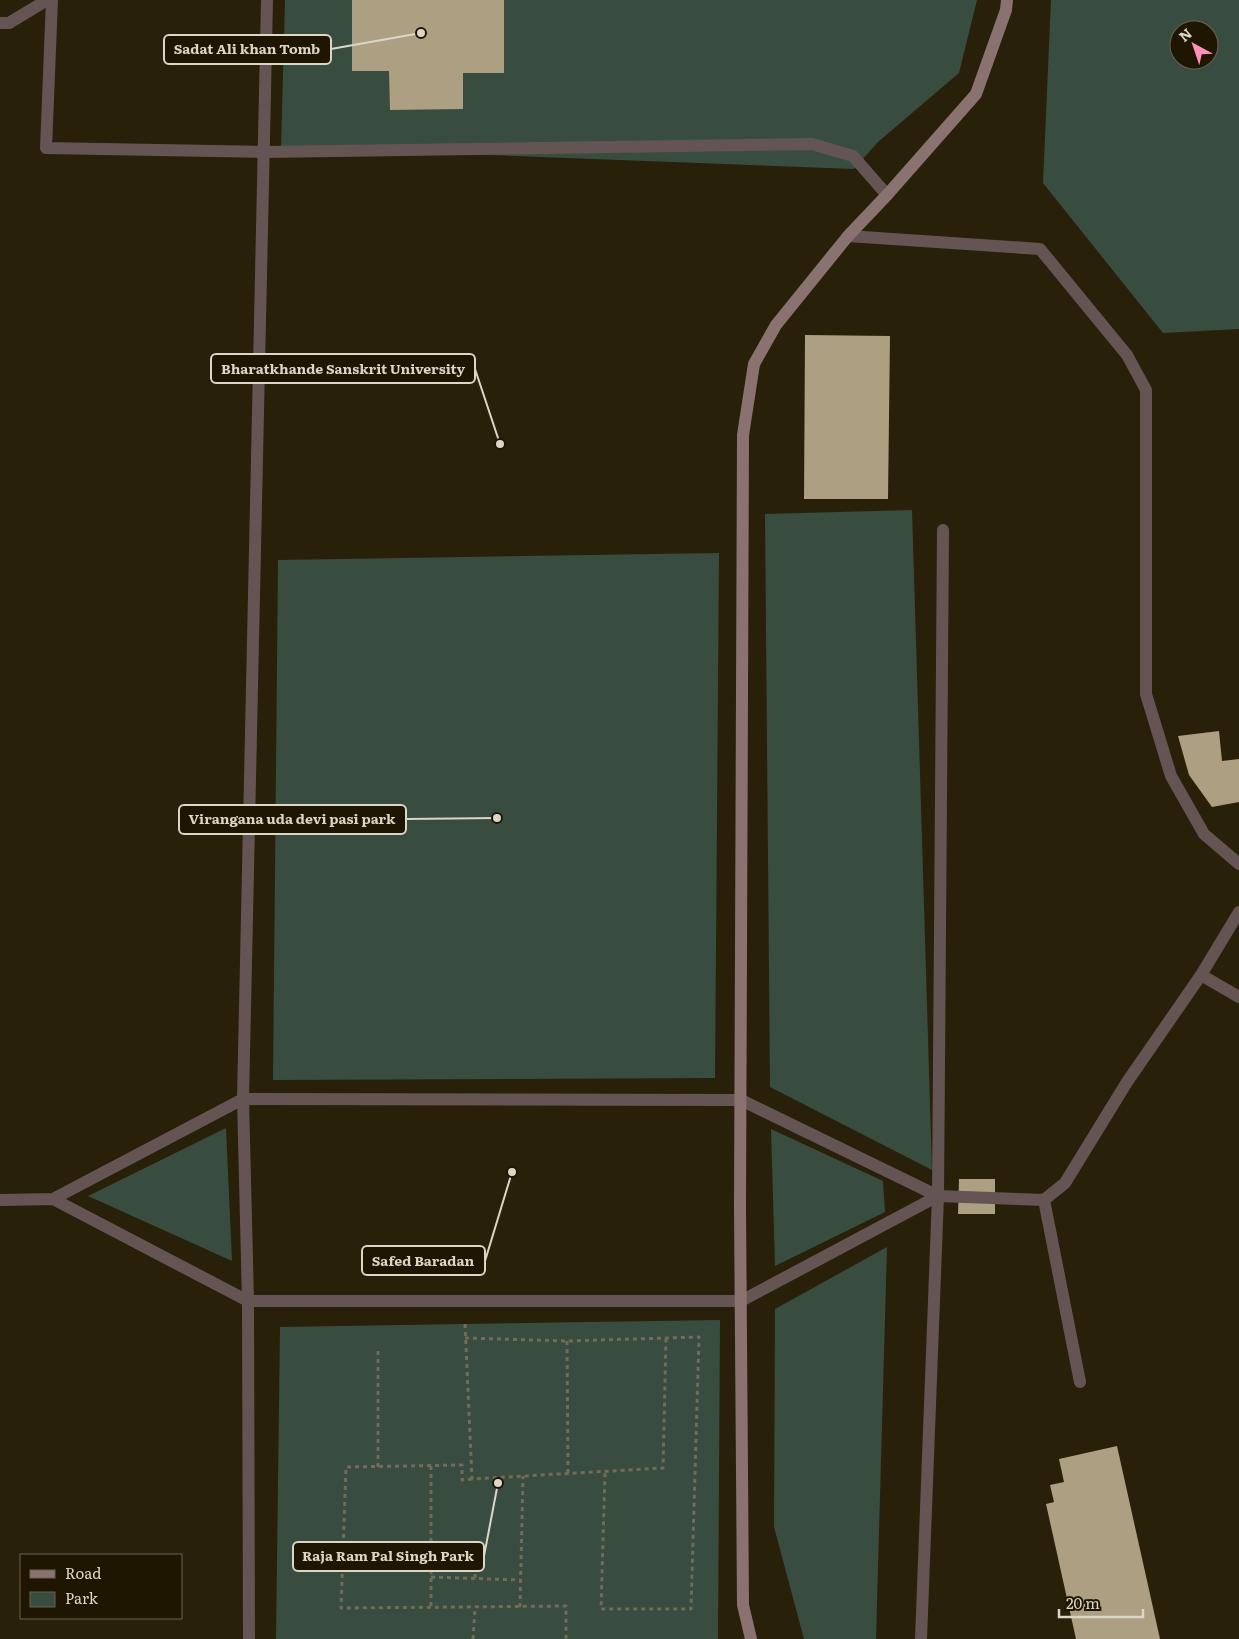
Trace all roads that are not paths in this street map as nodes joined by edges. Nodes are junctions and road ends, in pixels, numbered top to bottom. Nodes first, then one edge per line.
1 (47, 0) edge
2 (52, 0) edge
3 (267, 0) edge
4 (1007, 0) edge
5 (0, 23) edge
6 (264, 152) junction
7 (887, 195) junction
8 (848, 236) junction
9 (943, 530) dead end
10 (1239, 864) edge
11 (1239, 912) edge
12 (1201, 975) junction
13 (1239, 997) edge
14 (243, 1099) junction
15 (741, 1100) junction
16 (938, 1196) junction
17 (54, 1199) junction
18 (0, 1200) edge
19 (1044, 1200) junction
20 (248, 1301) junction
21 (741, 1302) junction
22 (1080, 1382) dead end
23 (249, 1639) edge
24 (751, 1639) edge
25 (921, 1639) edge

1 - 5 street
2 - 6 street
3 - 6 street
4 - 7 street
6 - 7 street
6 - 14 street
7 - 8 street
8 - 10 street
8 - 15 street
9 - 16 street
11 - 12 street
12 - 13 street
12 - 19 street
14 - 15 street
14 - 17 street
14 - 20 street
15 - 16 street
15 - 21 street
16 - 19 street
16 - 21 street
16 - 25 street
17 - 18 street
17 - 20 street
19 - 22 street
20 - 21 street
20 - 23 street
21 - 24 street

